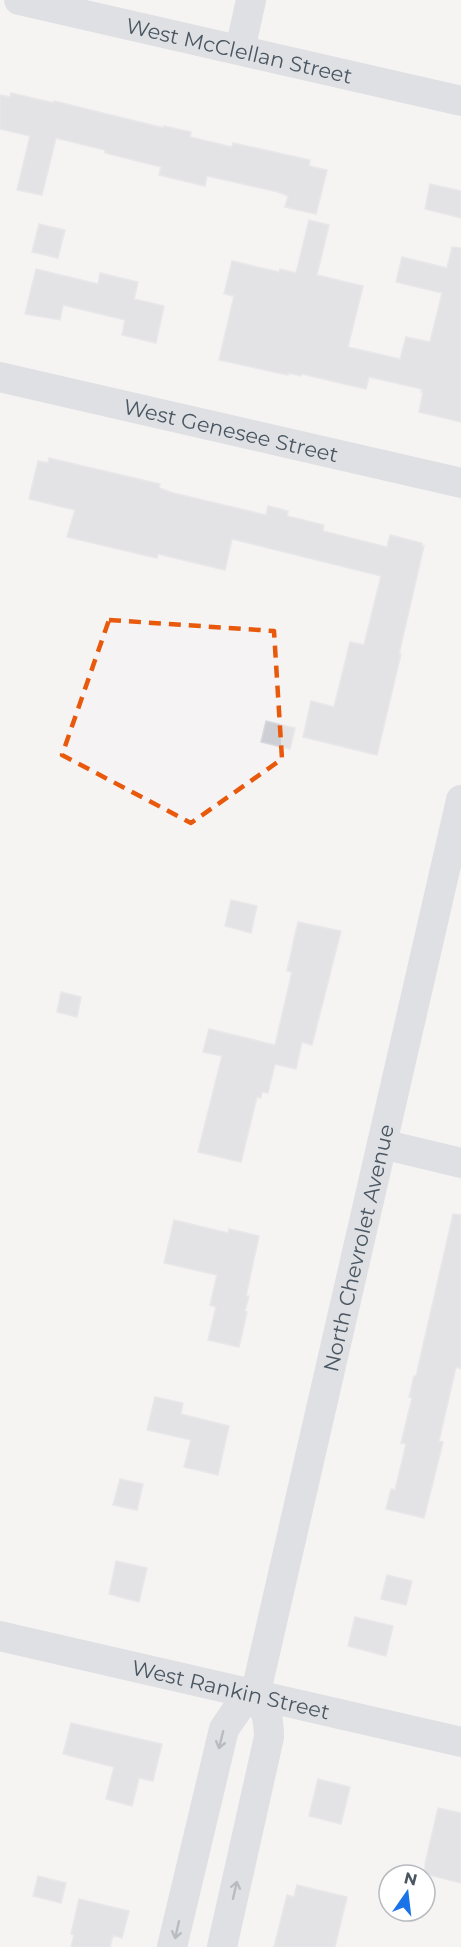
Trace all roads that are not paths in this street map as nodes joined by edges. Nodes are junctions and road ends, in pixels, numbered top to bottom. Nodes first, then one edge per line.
1 (19, 0) edge
2 (251, 0) edge
3 (240, 50) junction
4 (461, 101) edge
5 (0, 377) edge
6 (461, 483) edge
7 (459, 819) edge
8 (382, 1144) junction
9 (461, 1163) edge
10 (0, 1636) edge
11 (255, 1695) junction
12 (461, 1742) edge
13 (172, 1947) edge
14 (222, 1947) edge

1 - 3 street, West McClellan Street
2 - 3 street
3 - 4 street, West McClellan Street
5 - 6 street, West Genesee Street
7 - 8 street, North Chevrolet Avenue
8 - 9 street
8 - 11 street, North Chevrolet Avenue
10 - 11 street, West Rankin Street
11 - 12 street, West Rankin Street
11 -> 13 street
14 -> 11 street

